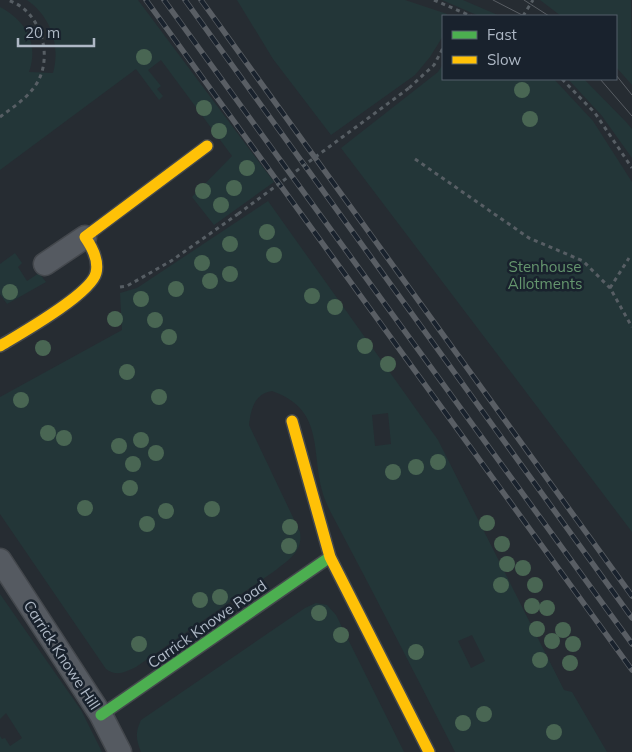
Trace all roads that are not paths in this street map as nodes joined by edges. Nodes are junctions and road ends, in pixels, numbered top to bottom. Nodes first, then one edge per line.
1 (207, 146) dead end
2 (85, 237) junction
3 (45, 264) dead end
4 (0, 346) edge
5 (292, 421) dead end
6 (330, 557) junction
7 (0, 560) edge
8 (101, 715) junction
9 (120, 752) edge
10 (429, 752) edge

1 - 2 street
2 - 3 street
2 - 4 street
5 - 6 street
6 - 8 street, Carrick Knowe Road
6 - 10 street
7 - 8 street, Carrick Knowe Hill
8 - 9 street, Carrick Knowe Hill

